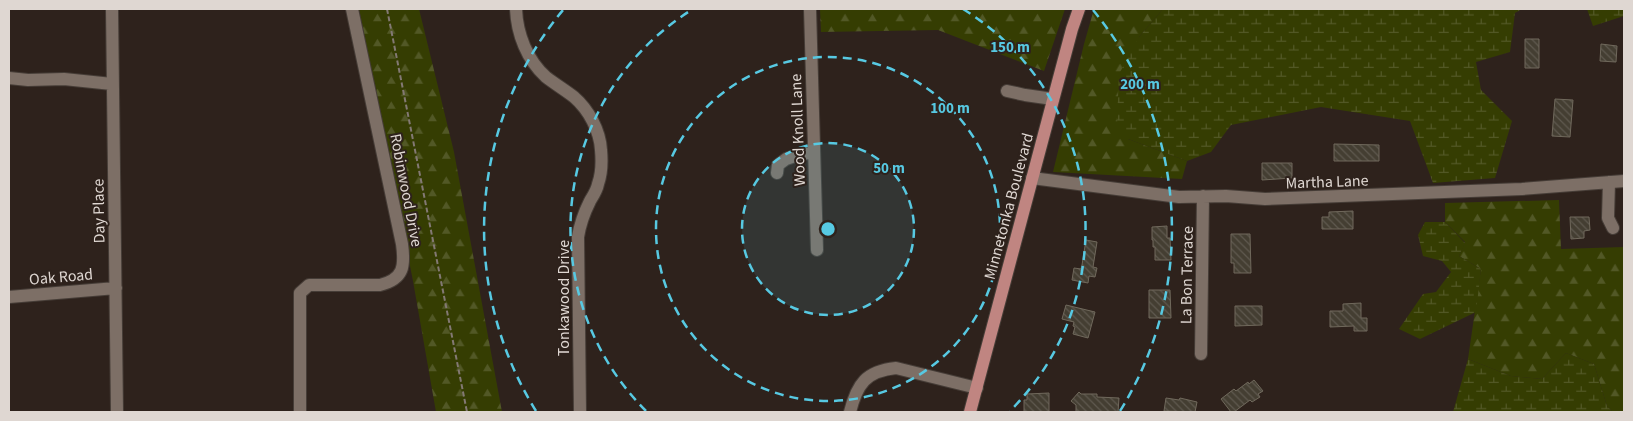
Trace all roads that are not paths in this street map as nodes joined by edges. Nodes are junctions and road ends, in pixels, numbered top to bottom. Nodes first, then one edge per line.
1 (112, 9) edge
2 (352, 9) edge
3 (516, 9) edge
4 (810, 9) edge
5 (1079, 9) edge
6 (9, 78) edge
7 (112, 84) junction
8 (1006, 91) dead end
9 (1053, 98) junction
10 (814, 152) junction
11 (778, 173) dead end
12 (1032, 178) junction
13 (1624, 181) edge
14 (1609, 182) junction
15 (1203, 196) junction
16 (1613, 228) dead end
17 (817, 250) dead end
18 (116, 288) junction
19 (9, 297) edge
20 (1201, 354) dead end
21 (977, 388) junction
22 (117, 412) edge
23 (300, 412) edge
24 (580, 412) edge
25 (850, 412) edge
26 (970, 412) edge

1 - 7 street, Day Place
2 - 23 street, Robinwood Drive
3 - 24 street, Tonkawood Drive
4 - 10 street, Wood Knoll Lane
5 - 9 main road, Minnetonka Boulevard
6 - 7 street
7 - 18 street, Day Place
8 - 9 street
9 - 12 main road, Minnetonka Boulevard
10 - 11 street
10 - 17 street, Wood Knoll Lane
12 - 15 street, Martha Lane
12 - 21 main road, Minnetonka Boulevard
13 - 14 street, Martha Lane
14 - 15 street, Martha Lane
14 - 16 street
15 - 20 street, La Bon Terrace
18 - 19 street, Oak Road
18 - 22 street, Day Place
21 - 25 street
21 - 26 main road, Minnetonka Boulevard

